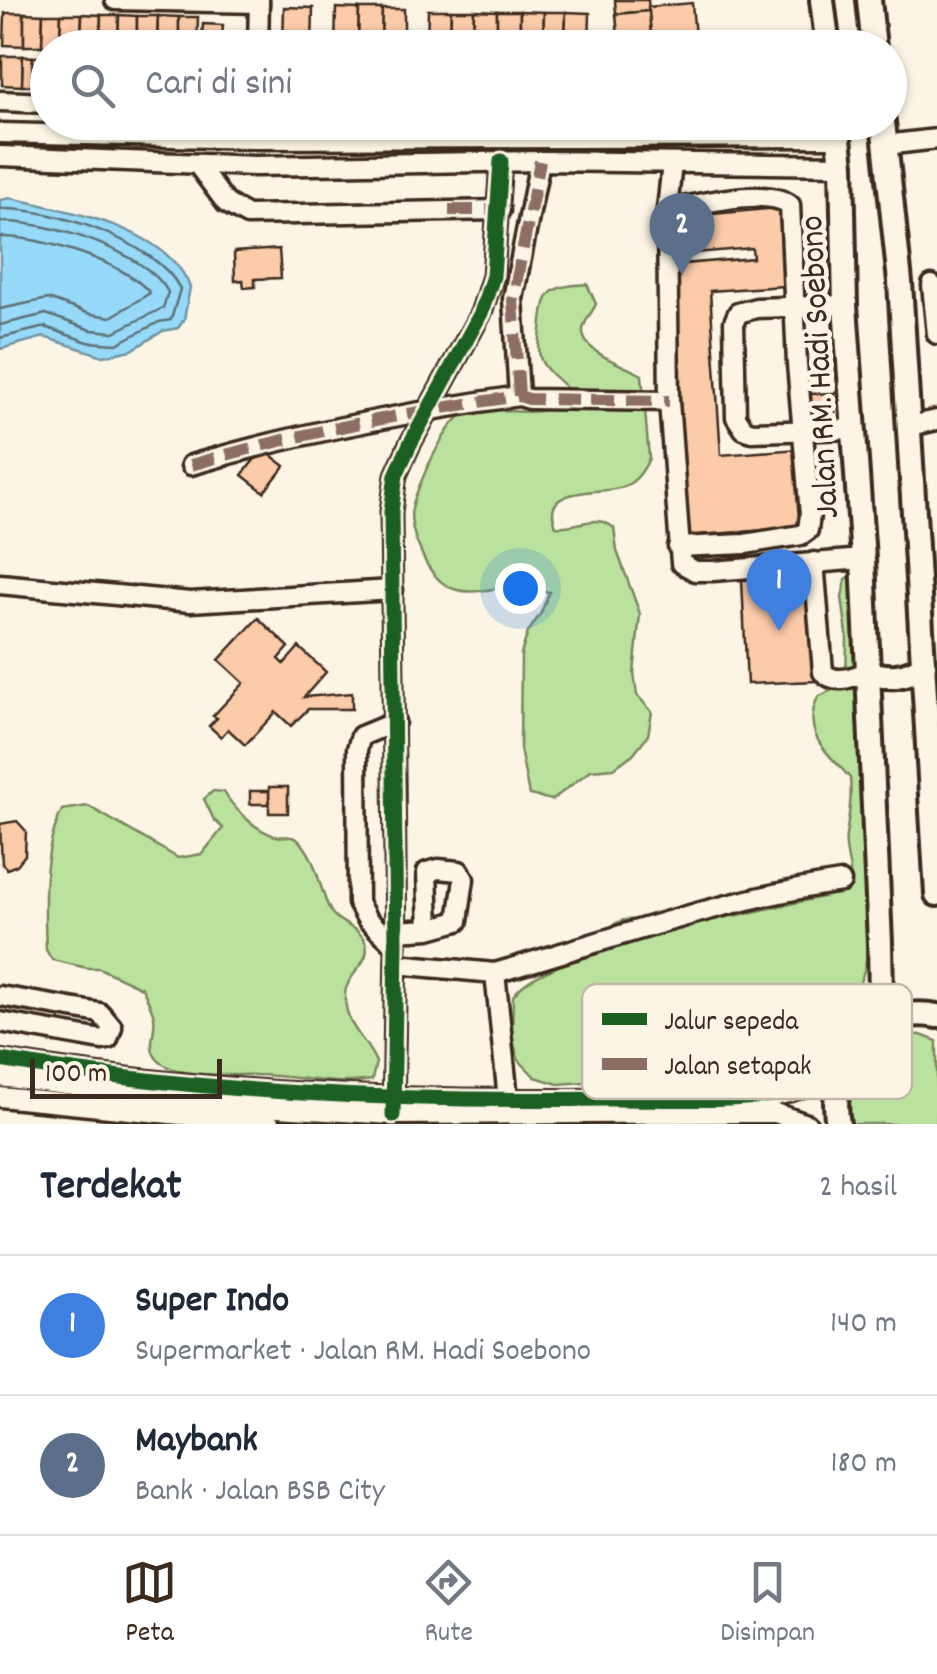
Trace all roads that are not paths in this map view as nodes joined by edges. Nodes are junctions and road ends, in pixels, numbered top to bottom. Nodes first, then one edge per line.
1 (115, 0) edge
2 (153, 0) edge
3 (822, 0) edge
4 (869, 0) edge
5 (259, 1) edge
6 (258, 30) edge
7 (826, 30) edge
8 (872, 30) edge
9 (2, 102) edge
10 (30, 103) edge
11 (30, 132) edge
12 (1, 133) edge
13 (907, 136) edge
14 (937, 139) edge
15 (256, 140) edge
16 (637, 140) edge
17 (839, 140) edge
18 (885, 140) edge
19 (0, 156) edge
20 (540, 160) junction
21 (501, 161) junction
22 (638, 162) junction
23 (672, 163) junction
24 (197, 164) junction
25 (842, 165) junction
26 (255, 166) junction
27 (500, 210) junction
28 (667, 210) junction
29 (900, 282) junction
30 (935, 285) edge
31 (844, 304) junction
32 (795, 305) junction
33 (937, 334) edge
34 (519, 396) junction
35 (670, 401) junction
36 (427, 410) junction
37 (937, 420) edge
38 (910, 426) junction
39 (854, 429) junction
40 (802, 431) junction
41 (190, 466) dead end
42 (678, 547) junction
43 (862, 559) junction
44 (814, 562) junction
45 (0, 584) edge
46 (392, 590) junction
47 (928, 650) edge
48 (867, 672) junction
49 (395, 722) junction
50 (932, 729) edge
51 (840, 882) dead end
52 (937, 894) edge
53 (430, 930) dead end
54 (396, 947) junction
55 (495, 973) junction
56 (881, 984) edge
57 (0, 996) edge
58 (937, 1016) edge
59 (912, 1017) edge
60 (0, 1022) edge
61 (0, 1060) edge
62 (0, 1077) edge
63 (0, 1097) edge
64 (700, 1099) edge
65 (836, 1099) edge
66 (393, 1107) junction
67 (509, 1108) junction
68 (270, 1124) edge
69 (807, 1124) edge
70 (838, 1124) edge

1 - 2 street
2 - 5 street
3 - 7 main road
4 - 8 main road
5 - 6 street
9 - 10 street
9 - 12 street
11 - 12 street
13 - 14 street
15 - 26 street
16 - 22 street
17 - 25 main road, Jalan RM. Hadi Soebono
18 - 29 main road
19 - 24 street
20 - 21 street
20 - 22 street
20 - 34 street
21 - 26 street
21 - 27 street
22 - 23 street
23 - 25 street
23 - 28 street
24 - 26 street
24 - 27 street
25 - 31 main road, Jalan RM. Hadi Soebono
27 - 36 street
28 - 32 street
28 - 35 street
29 - 30 street
29 - 38 main road
30 - 33 street
31 - 32 street
31 - 39 main road, Jalan RM. Hadi Soebono
32 - 40 street
32 - 40 street
34 - 35 street
34 - 36 street
35 - 42 street
36 - 41 street
36 - 46 street
37 - 38 street
38 - 47 main road
39 - 40 street
39 - 43 main road, Jalan RM. Hadi Soebono
40 - 42 street
42 - 44 street
43 - 44 street
43 - 48 main road, Jalan RM. Hadi Soebono
44 - 48 street
45 - 46 street
46 - 49 street
47 - 48 main road
47 - 50 main road
48 - 56 main road, Jalan RM. Hadi Soebono
49 - 54 street
49 - 54 street
50 - 52 main road
51 - 55 street
53 - 54 street
54 - 55 street
54 - 66 street
55 - 67 street
57 - 60 street
58 - 59 main road
61 - 66 street
62 - 66 street
63 - 68 street
64 - 67 street
65 - 70 main road
66 - 67 street
67 - 69 street

